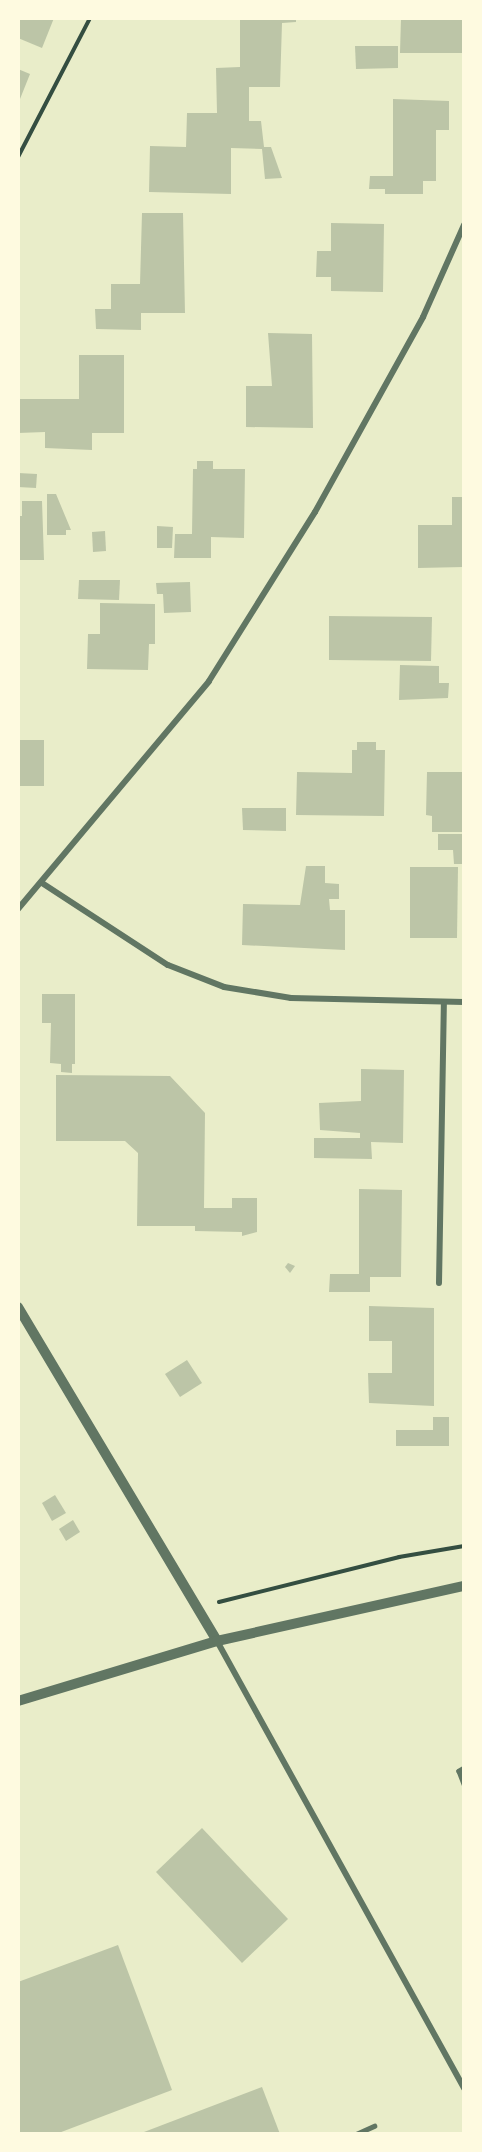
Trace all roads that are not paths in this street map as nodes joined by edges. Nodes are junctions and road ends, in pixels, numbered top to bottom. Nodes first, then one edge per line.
1 (464, 225) edge
2 (42, 883) junction
3 (18, 909) edge
4 (444, 1002) junction
5 (464, 1002) edge
6 (439, 1283) dead end
7 (18, 1306) edge
8 (464, 1586) edge
9 (217, 1641) junction
10 (18, 1701) edge
11 (464, 1768) edge
12 (464, 1784) edge
13 (464, 2088) edge
14 (374, 2126) dead end
15 (356, 2134) edge

1 - 2 street
2 - 3 street
2 - 4 street
4 - 5 street
4 - 6 street
7 - 9 street
8 - 9 street
9 - 10 street
9 - 13 street
11 - 12 lane
14 - 15 lane

